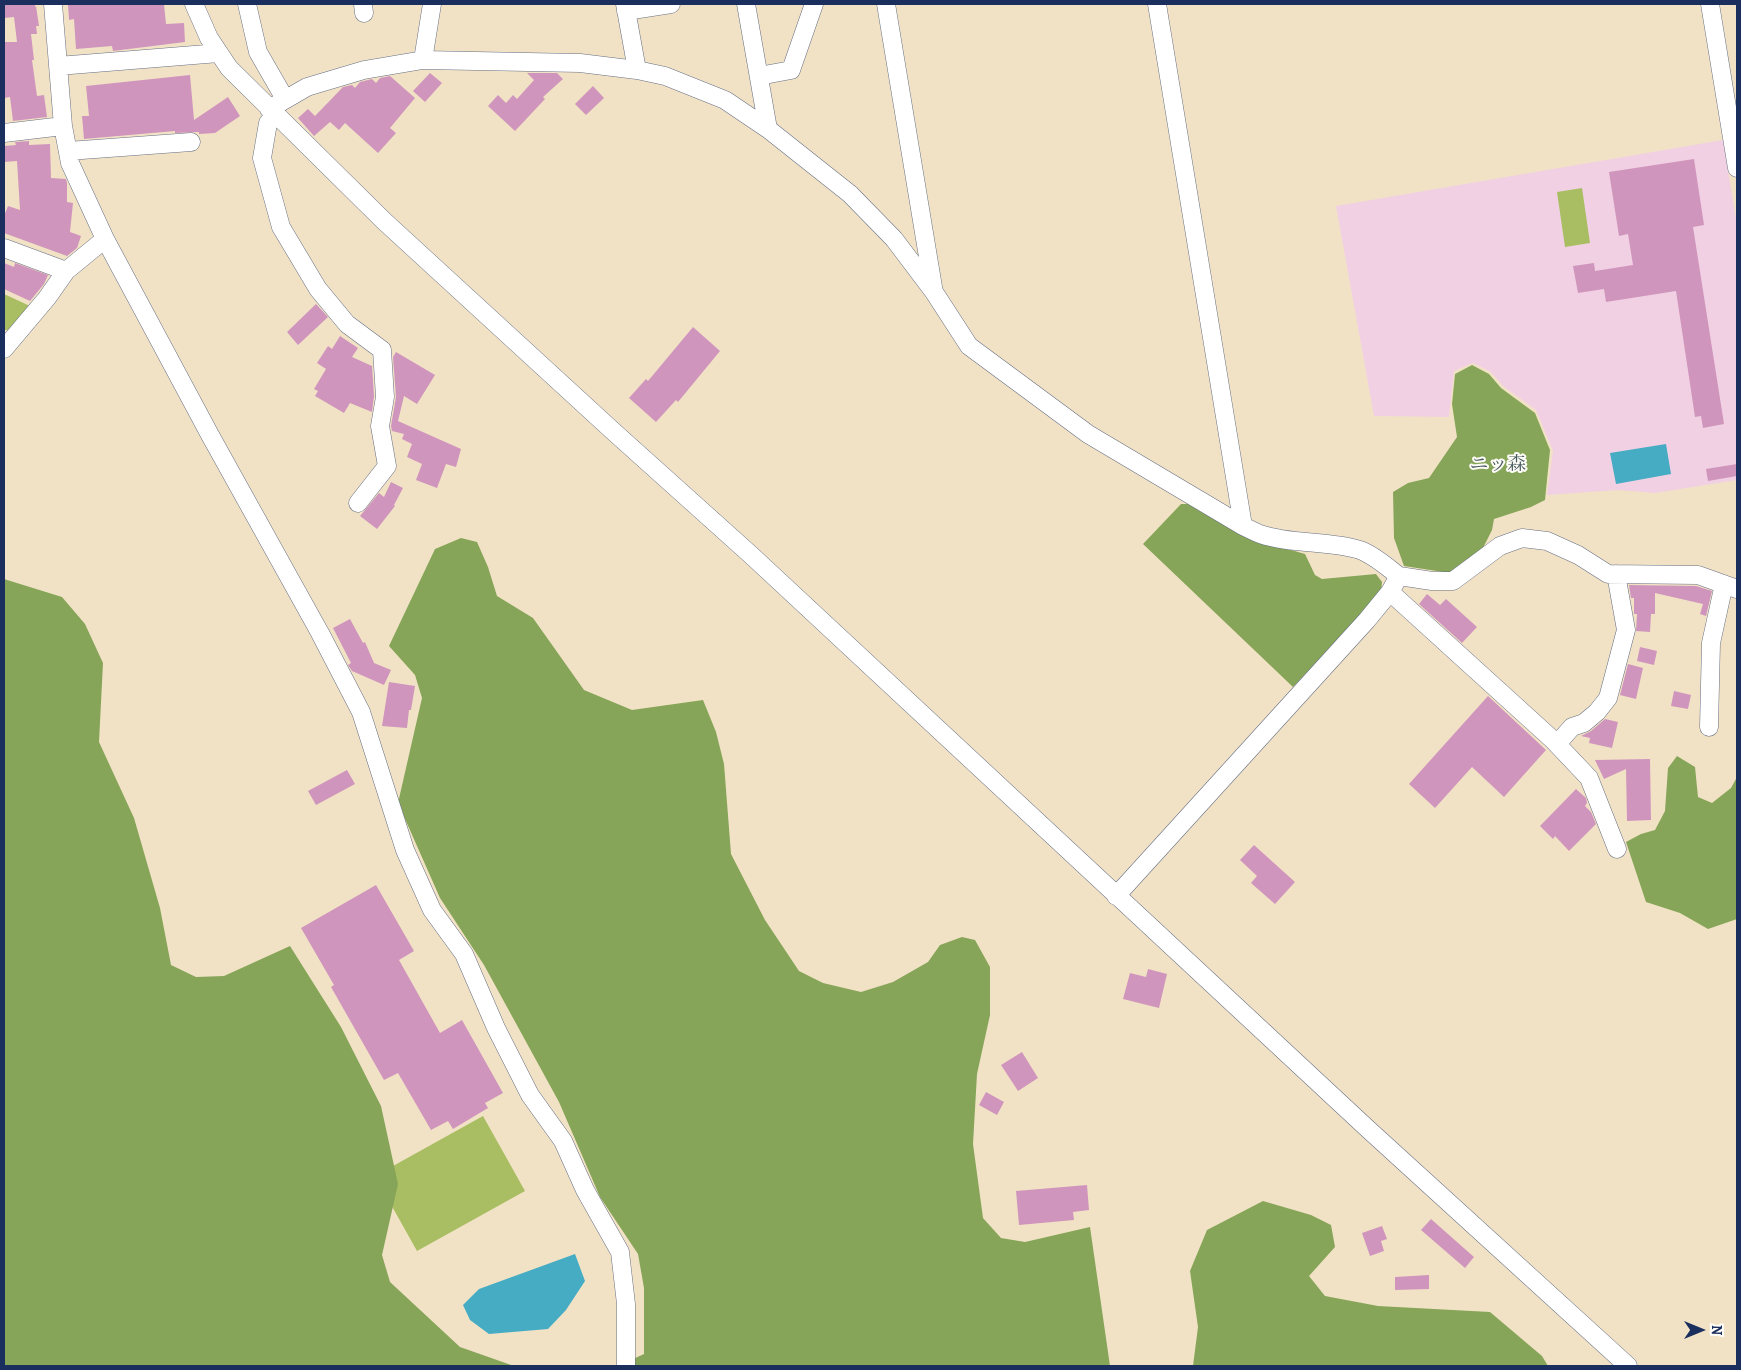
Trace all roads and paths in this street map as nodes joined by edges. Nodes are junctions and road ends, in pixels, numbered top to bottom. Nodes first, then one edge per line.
1 (53, 4) edge
2 (194, 4) edge
3 (247, 4) edge
4 (432, 4) edge
5 (671, 4) edge
6 (746, 4) edge
7 (814, 4) edge
8 (886, 4) edge
9 (1157, 4) edge
10 (1710, 4) edge
11 (626, 7) edge
12 (219, 52) junction
13 (423, 60) junction
14 (58, 66) junction
15 (637, 70) junction
16 (759, 76) junction
17 (285, 99) junction
18 (272, 112) junction
19 (63, 126) junction
20 (768, 129) junction
21 (4, 133) edge
22 (191, 142) dead end
23 (68, 152) junction
24 (1737, 168) edge
25 (105, 239) junction
26 (4, 248) edge
27 (66, 271) junction
28 (934, 292) junction
29 (5, 345) edge
30 (358, 503) dead end
31 (1243, 526) junction
32 (1616, 574) junction
33 (1399, 576) junction
34 (1730, 587) edge
35 (1390, 592) junction
36 (1709, 726) dead end
37 (1556, 744) junction
38 (1617, 849) dead end
39 (1116, 896) junction
40 (626, 1366) edge
41 (1628, 1366) edge

1 - 14 street
2 - 12 street
3 - 17 street
4 - 13 street
5 - 11 street
6 - 16 street
7 - 16 street
8 - 28 street
9 - 31 street
10 - 24 street
11 - 15 street
12 - 14 street
12 - 18 street
13 - 15 street
13 - 17 street
14 - 19 street
15 - 20 street
16 - 20 street
17 - 18 street
18 - 30 street
18 - 39 street
19 - 21 street
19 - 23 street
20 - 28 street
22 - 23 street
23 - 25 street
25 - 27 street
25 - 40 street
26 - 27 street
27 - 29 street
28 - 31 street
31 - 33 street
32 - 33 street
32 - 34 street
32 - 37 street
33 - 35 street
34 - 36 street
35 - 37 street
35 - 39 street
37 - 38 street
39 - 41 street

